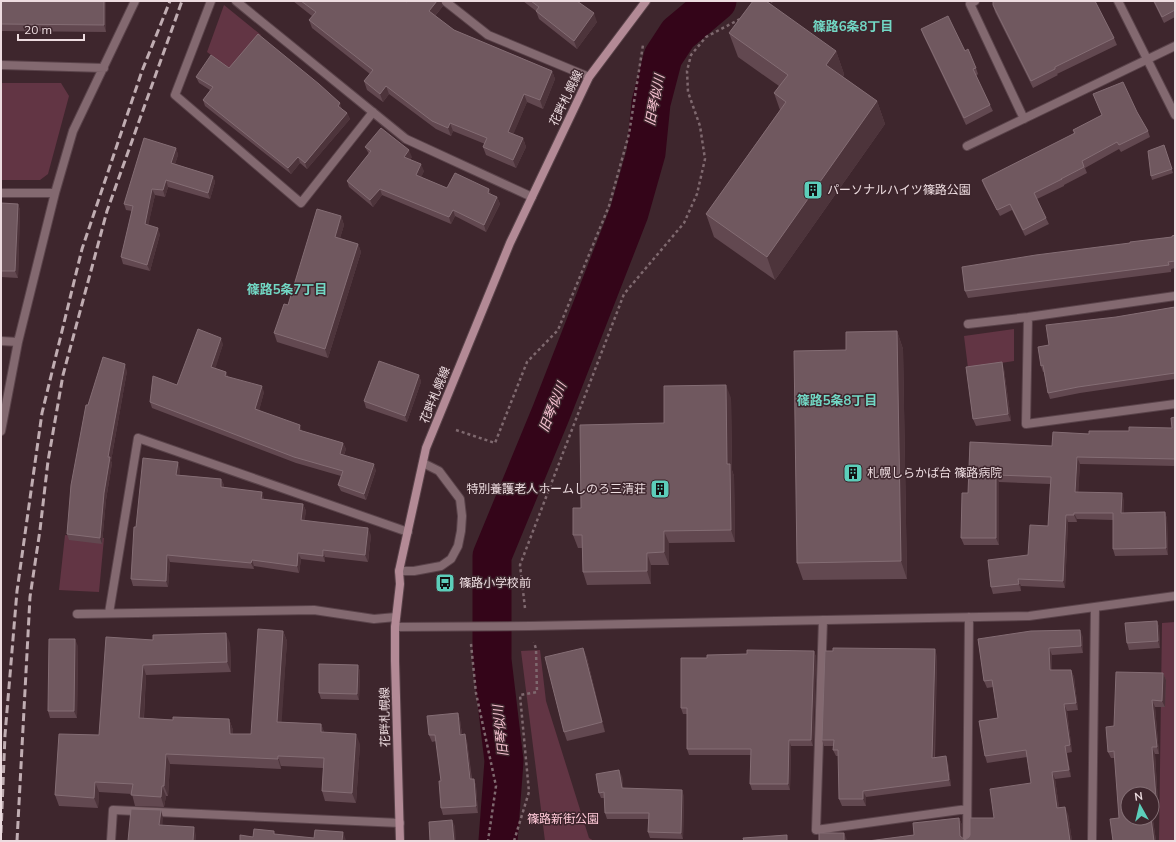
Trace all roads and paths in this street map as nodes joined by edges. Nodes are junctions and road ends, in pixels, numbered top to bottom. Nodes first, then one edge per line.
1 (135, 1) edge
2 (211, 1) edge
3 (236, 1) edge
4 (445, 1) edge
5 (646, 1) edge
6 (772, 1) edge
7 (975, 1) edge
8 (1118, 1) edge
9 (760, 8) edge
10 (747, 15) edge
11 (643, 46) dead end
12 (1175, 46) edge
13 (1147, 60) junction
14 (1, 65) edge
15 (104, 68) junction
16 (589, 77) junction
17 (373, 112) junction
18 (1175, 115) edge
19 (1024, 119) junction
20 (966, 146) dead end
21 (1, 192) edge
22 (55, 194) junction
23 (532, 197) junction
24 (1175, 296) edge
25 (1028, 317) junction
26 (968, 324) dead end
27 (1, 341) edge
28 (18, 342) junction
29 (1175, 404) edge
30 (456, 430) dead end
31 (1, 431) edge
32 (423, 463) junction
33 (408, 532) junction
34 (399, 571) junction
35 (1175, 596) edge
36 (1095, 607) junction
37 (525, 608) dead end
38 (109, 613) junction
39 (77, 614) dead end
40 (396, 617) junction
41 (969, 617) junction
42 (824, 620) junction
43 (395, 627) junction
44 (534, 642) dead end
45 (471, 644) dead end
46 (967, 809) junction
47 (400, 823) junction
48 (111, 841) edge
49 (400, 841) edge
50 (488, 841) edge
51 (514, 841) edge
52 (966, 841) edge
53 (1092, 841) edge

1 - 15 street
2 - 17 street
3 - 17 street
4 - 16 street
5 - 16 main road, 花畔札幌線
6 - 9 path
7 - 19 street
8 - 13 street
10 - 37 path
11 - 30 path
12 - 13 street
13 - 18 street
13 - 19 street
14 - 15 street
15 - 22 street
16 - 23 main road, 花畔札幌線
17 - 23 street
19 - 20 street
21 - 22 street
22 - 28 street
23 - 32 main road, 花畔札幌線
24 - 25 street
25 - 26 street
25 - 29 street
27 - 28 street
28 - 31 street
32 - 33 main road, 花畔札幌線
32 - 34 street
33 - 34 main road, 花畔札幌線
33 - 38 street
34 - 40 main road, 花畔札幌線
35 - 36 street
36 - 41 street
36 - 53 street
38 - 39 street
38 - 40 street
40 - 43 main road, 花畔札幌線
41 - 42 street
41 - 46 street
42 - 43 street
42 - 46 street
43 - 47 main road, 花畔札幌線
44 - 51 path
45 - 50 path
46 - 52 street
47 - 48 street
47 - 49 main road, 花畔札幌線

